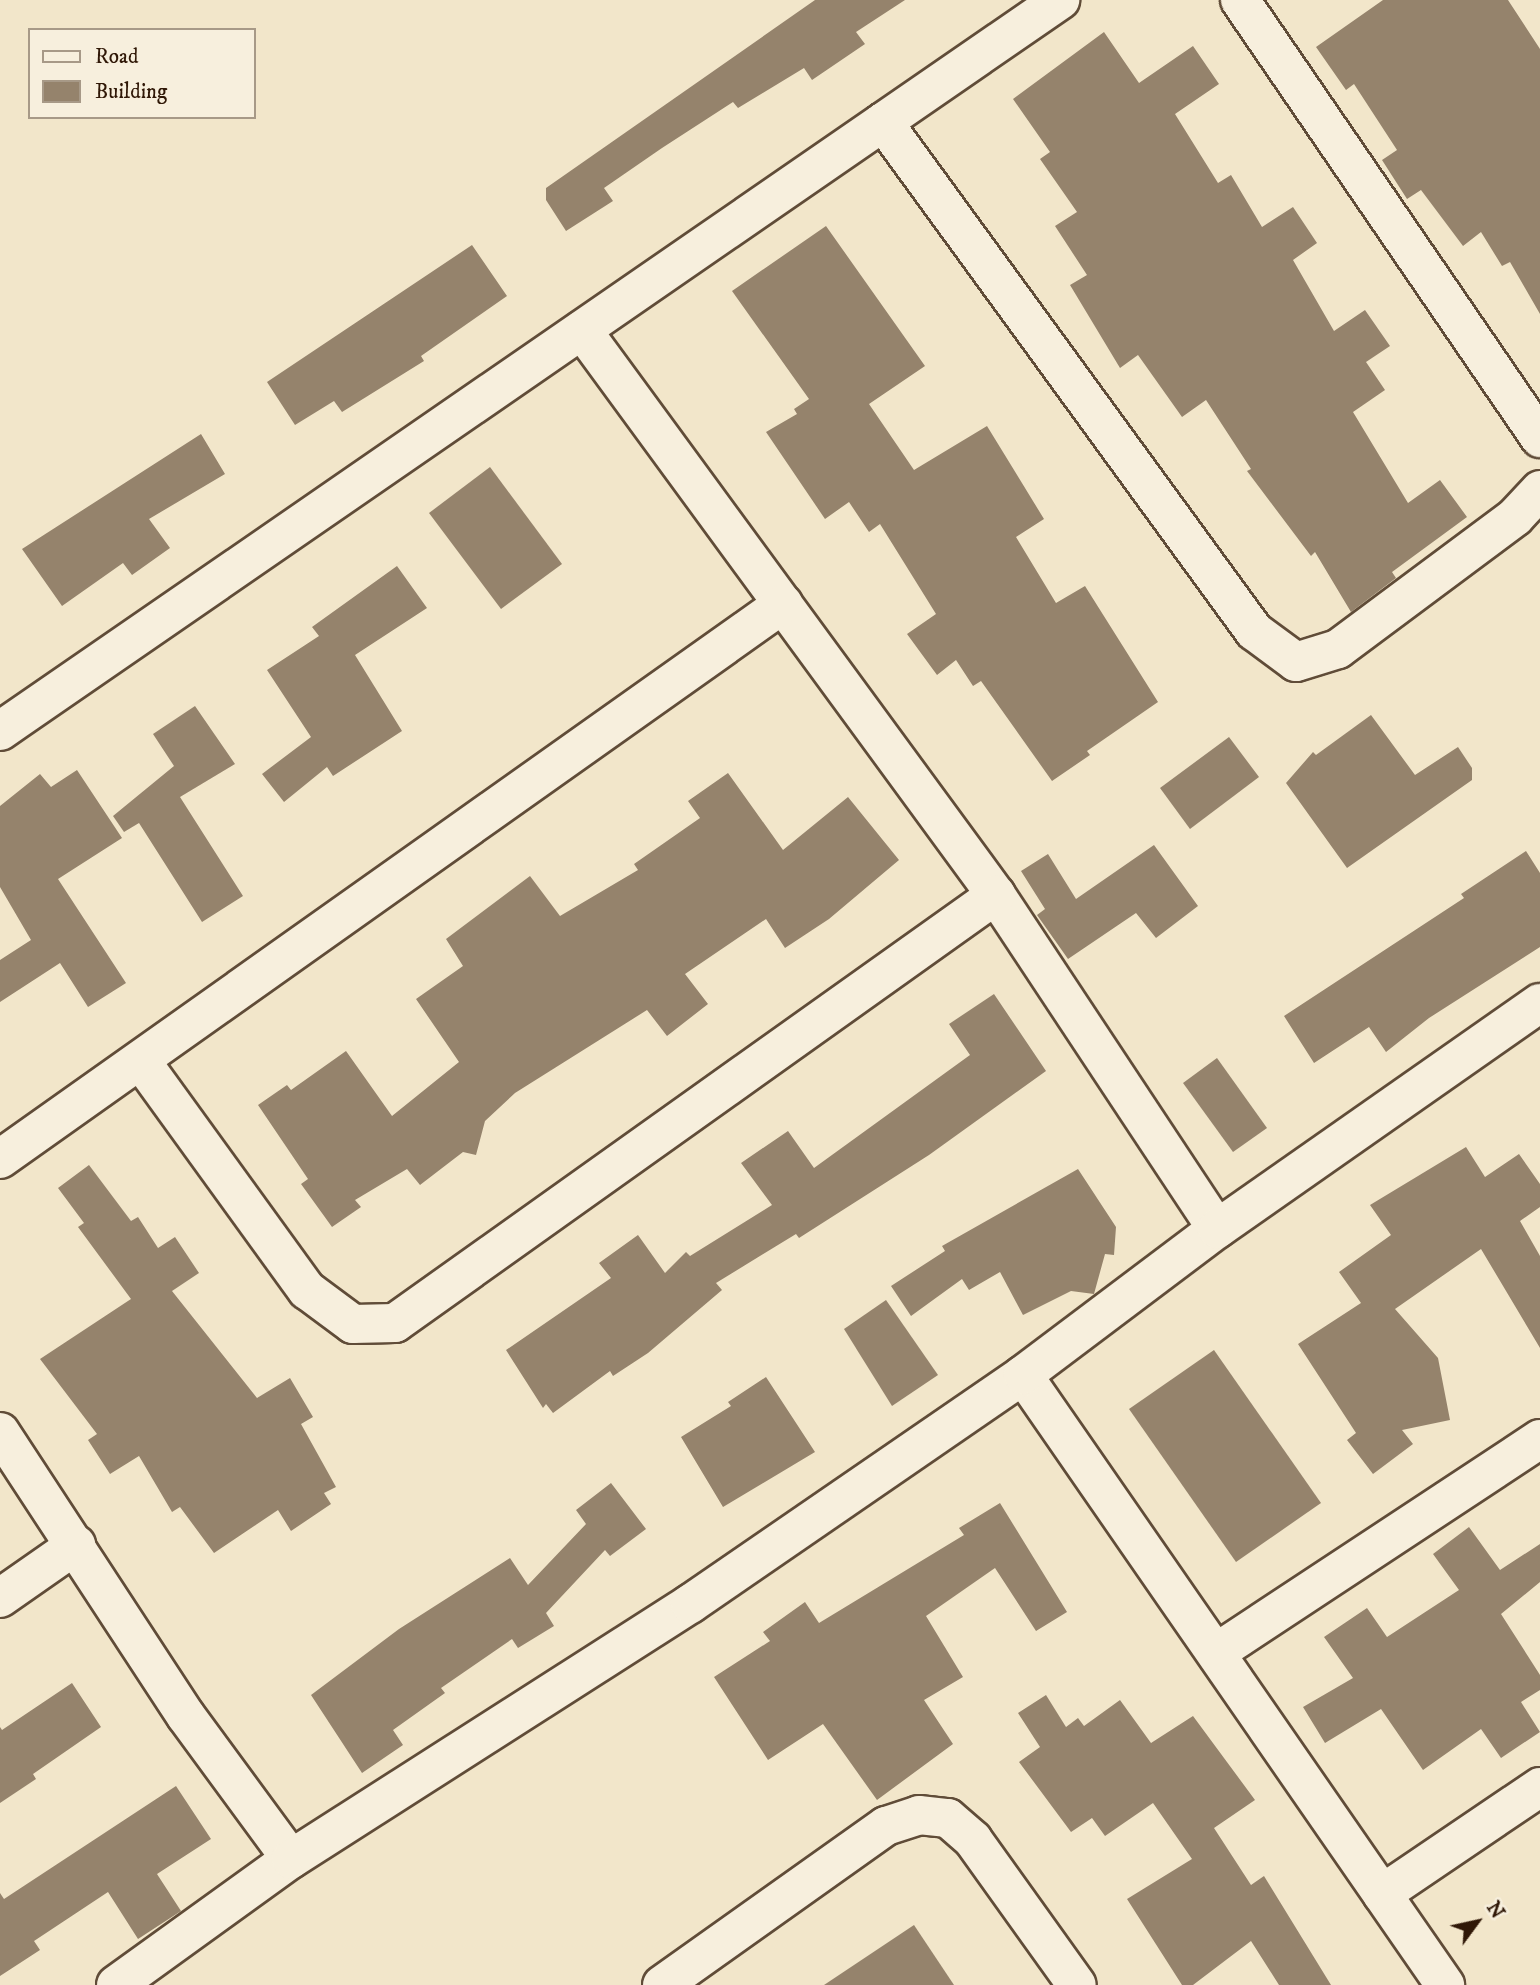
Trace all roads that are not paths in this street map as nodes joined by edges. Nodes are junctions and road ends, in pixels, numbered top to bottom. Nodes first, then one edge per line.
1 (1060, 0) edge
2 (1240, 0) edge
3 (883, 122) junction
4 (582, 330) junction
5 (1540, 438) edge
6 (1540, 490) edge
7 (783, 604) junction
8 (0, 731) edge
9 (996, 895) junction
10 (1540, 1003) edge
11 (141, 1061) junction
12 (0, 1159) edge
13 (1217, 1230) junction
14 (1023, 1375) junction
15 (0, 1433) edge
16 (1540, 1439) edge
17 (76, 1545) junction
18 (0, 1598) edge
19 (1217, 1652) junction
20 (1540, 1787) edge
21 (291, 1859) junction
22 (1382, 1894) junction
23 (116, 1985) edge
24 (662, 1985) edge
25 (1077, 1985) edge
26 (1445, 1985) edge

1 - 3 street
2 - 5 street
3 - 4 street
3 - 6 street
4 - 7 street
4 - 8 street
7 - 9 street
7 - 11 street
9 - 11 street
9 - 13 street
10 - 13 street
11 - 12 street
13 - 14 street
14 - 19 street
14 - 21 street
15 - 17 street
16 - 19 street
17 - 18 street
17 - 21 street
19 - 22 street
20 - 22 street
21 - 23 street
22 - 26 street
24 - 25 street

